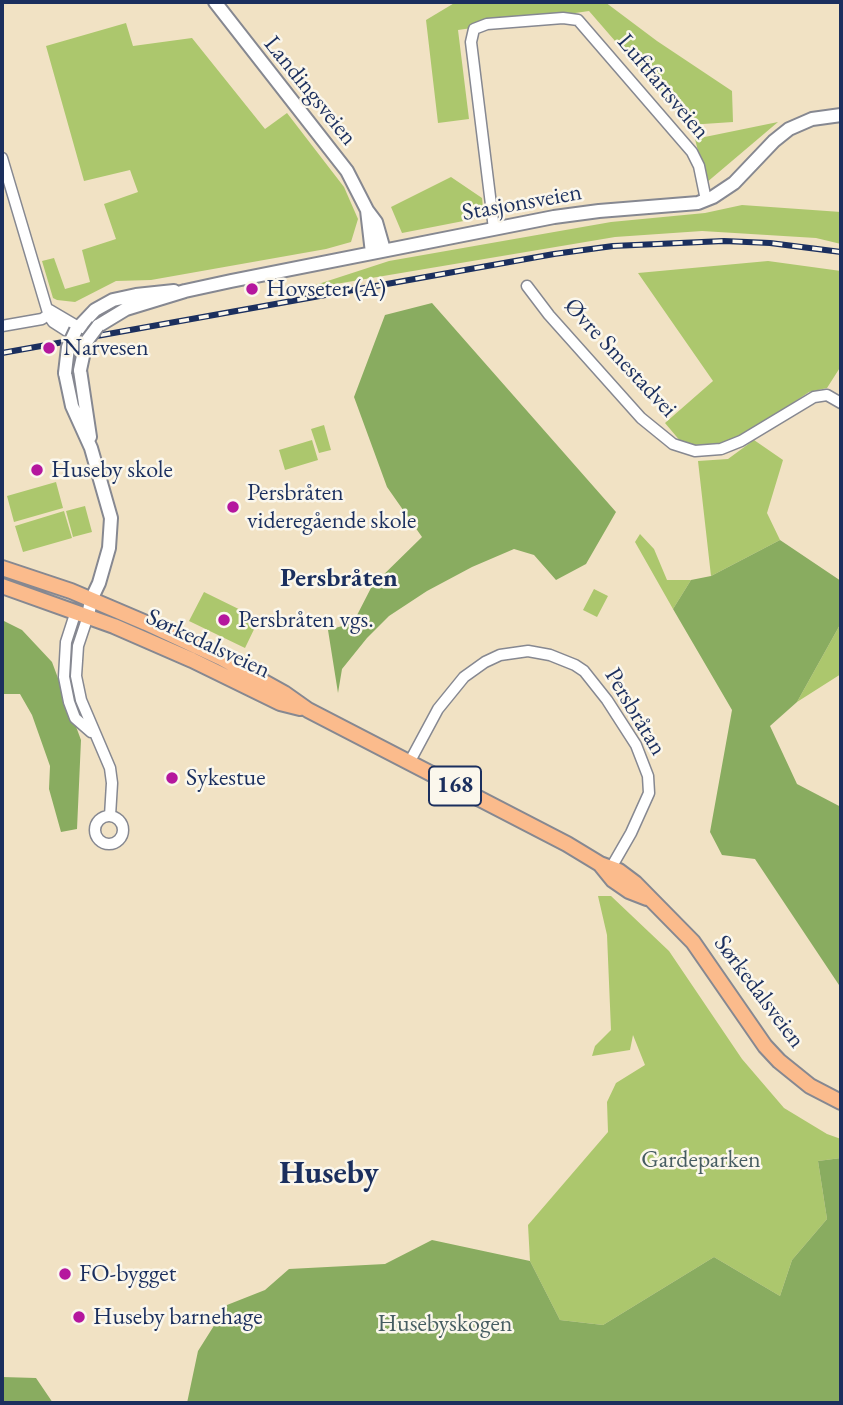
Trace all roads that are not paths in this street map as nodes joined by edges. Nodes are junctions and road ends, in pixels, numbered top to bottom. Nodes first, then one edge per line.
1 (215, 2) edge
2 (841, 116) edge
3 (2, 158) edge
4 (706, 200) junction
5 (494, 229) junction
6 (378, 251) junction
7 (527, 286) dead end
8 (185, 291) junction
9 (50, 312) junction
10 (2, 327) edge
11 (79, 331) junction
12 (841, 403) edge
13 (91, 448) junction
14 (2, 568) edge
15 (2, 586) edge
16 (91, 600) junction
17 (82, 614) junction
18 (308, 710) junction
19 (409, 763) junction
20 (110, 816) dead end
21 (606, 868) junction
22 (841, 1102) edge

1 - 6 street, Landingsveien
2 - 4 street, Stasjonsveien
3 - 9 street
4 - 5 street, Stasjonsveien
4 - 5 street, Luftfartsveien
5 - 6 street, Stasjonsveien
6 - 8 street, Stasjonsveien
7 - 12 street, Øvre Smestadvei
8 - 11 street, Stasjonsveien, bridge
8 - 11 street, Stasjonsveien
9 - 10 street
9 - 11 street
11 - 13 street, bridge
11 - 13 street, bridge
13 - 16 street
14 - 16 main road, Sørkedalsveien / 168
15 - 17 main road, Sørkedalsveien / 168
16 - 17 street
16 - 18 main road, Sørkedalsveien / 168
17 - 18 main road, Sørkedalsveien / 168
17 - 20 street
18 - 19 main road, Sørkedalsveien / 168
19 - 21 main road, Sørkedalsveien / 168
19 - 21 street, Persbråtan
21 - 22 main road, Sørkedalsveien / 168

